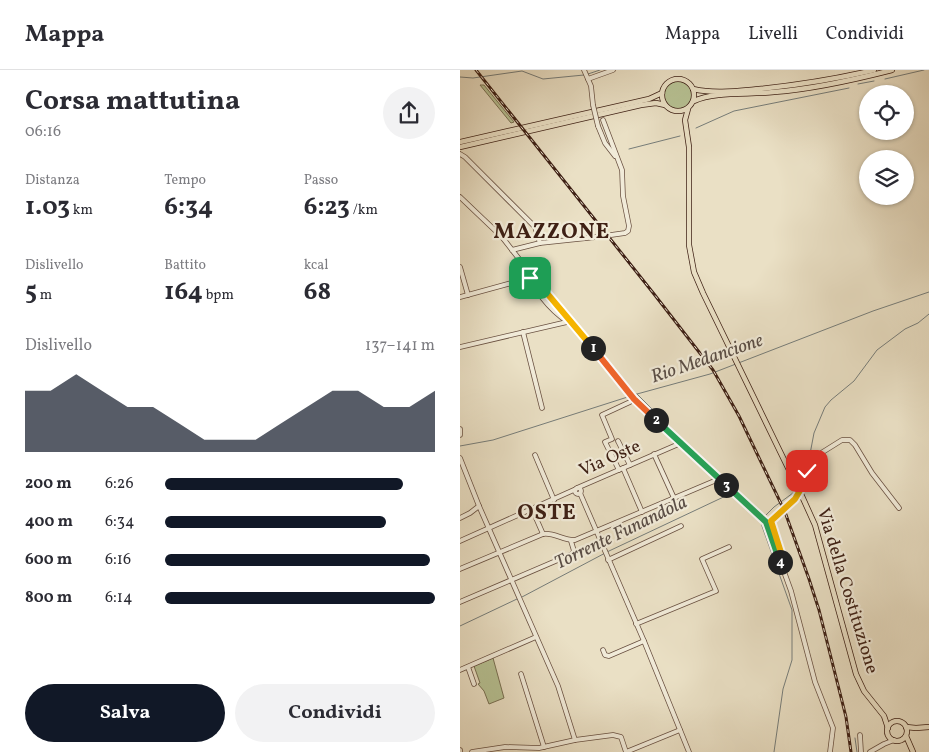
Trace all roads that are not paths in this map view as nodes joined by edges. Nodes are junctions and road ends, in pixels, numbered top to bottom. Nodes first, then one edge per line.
1 (613, 70) edge
2 (874, 70) edge
3 (892, 70) edge
4 (586, 75) edge
5 (693, 89) junction
6 (662, 93) junction
7 (694, 101) junction
8 (665, 105) junction
9 (688, 109) junction
10 (674, 111) junction
11 (603, 120) dead end
12 (686, 124) junction
13 (460, 142) edge
14 (460, 147) edge
15 (460, 154) edge
16 (619, 162) junction
17 (460, 197) edge
18 (612, 235) dead end
19 (606, 236) dead end
20 (540, 243) junction
21 (512, 250) junction
22 (522, 264) junction
23 (460, 266) edge
24 (529, 278) junction
25 (535, 279) junction
26 (514, 282) junction
27 (468, 295) junction
28 (460, 297) edge
29 (561, 310) junction
30 (559, 316) junction
31 (567, 322) junction
32 (550, 324) junction
33 (574, 327) junction
34 (523, 332) junction
35 (460, 347) edge
36 (630, 402) dead end
37 (542, 408) dead end
38 (460, 429) edge
39 (460, 435) edge
40 (618, 441) dead end
41 (681, 443) junction
42 (654, 454) junction
43 (535, 455) dead end
44 (460, 458) edge
45 (630, 465) junction
46 (621, 469) junction
47 (719, 479) junction
48 (577, 491) junction
49 (674, 498) junction
50 (554, 500) junction
51 (479, 506) junction
52 (899, 508) dead end
53 (532, 509) junction
54 (642, 512) junction
55 (460, 518) edge
56 (681, 526) dead end
57 (489, 528) junction
58 (596, 531) junction
59 (543, 534) junction
60 (460, 541) edge
61 (571, 541) junction
62 (729, 547) dead end
63 (499, 552) junction
64 (608, 559) junction
65 (780, 563) junction
66 (460, 570) edge
67 (511, 580) junction
68 (460, 602) edge
69 (636, 624) junction
70 (536, 637) junction
71 (644, 641) junction
72 (603, 650) dead end
73 (468, 667) junction
74 (460, 670) edge
75 (521, 674) dead end
76 (474, 684) dead end
77 (884, 716) junction
78 (896, 721) junction
79 (929, 727) edge
80 (888, 728) junction
81 (680, 730) junction
82 (905, 734) junction
83 (860, 735) dead end
84 (888, 736) junction
85 (575, 740) junction
86 (894, 740) junction
87 (884, 744) junction
88 (544, 747) junction
89 (911, 750) edge
90 (472, 752) edge
91 (627, 752) edge
92 (689, 752) edge
93 (830, 752) edge
94 (861, 752) edge
95 (870, 752) edge

1 - 4 street
2 - 5 main road
3 - 7 main road
4 - 16 street, bridge
5 - 6 main road
5 - 7 main road
6 - 8 main road
6 - 13 main road
7 - 9 main road
8 - 10 main road
8 - 14 main road
9 - 10 main road
9 - 12 main road, Via della Costituzione
10 - 12 main road
11 - 16 street
12 - 77 main road, Via della Costituzione, bridge
15 - 20 street
16 - 18 street
17 - 21 street
19 - 20 street
20 - 21 street
21 - 22 street
22 - 24 street
22 - 25 street
22 - 26 street
23 - 27 street
24 - 25 street
24 - 26 street
24 - 30 street
25 - 29 street
26 - 27 street
27 - 28 street
29 - 30 street
29 - 33 street
30 - 31 street
30 - 32 street
31 - 32 street
31 - 33 street
32 - 34 street
33 - 41 street
34 - 35 street
34 - 37 street
36 - 46 street
38 - 39 street
40 - 45 street
41 - 42 street, Via Oste
41 - 47 street
42 - 45 street, Via Oste
42 - 49 street
43 - 50 street
44 - 51 street
45 - 46 street, Via Oste
46 - 48 street, Via Oste
46 - 54 street
47 - 49 street
47 - 65 street
48 - 50 street, Via Oste
48 - 58 street
49 - 54 street
50 - 53 street, Via Oste
51 - 55 street
51 - 57 street
52 - 65 street
53 - 57 street, Via Oste
53 - 59 street
54 - 58 street
56 - 64 street
57 - 60 street, Via Oste
57 - 63 street
58 - 61 street
58 - 64 street
59 - 61 street
59 - 63 street
61 - 67 street
62 - 69 street
63 - 66 street
63 - 67 street
64 - 69 street
65 - 93 street
67 - 68 street
67 - 70 street
69 - 71 street
70 - 73 street
70 - 85 street
71 - 72 street
71 - 81 street
73 - 74 street
73 - 76 street
75 - 88 street
77 - 78 main road
77 - 80 main road
78 - 80 main road
78 - 82 main road
79 - 82 main road
80 - 84 main road
81 - 91 street
81 - 92 street
82 - 86 main road
82 - 89 main road
83 - 94 street
84 - 86 main road
84 - 87 street
85 - 88 street
85 - 91 street
86 - 87 street
87 - 95 street
88 - 90 street

